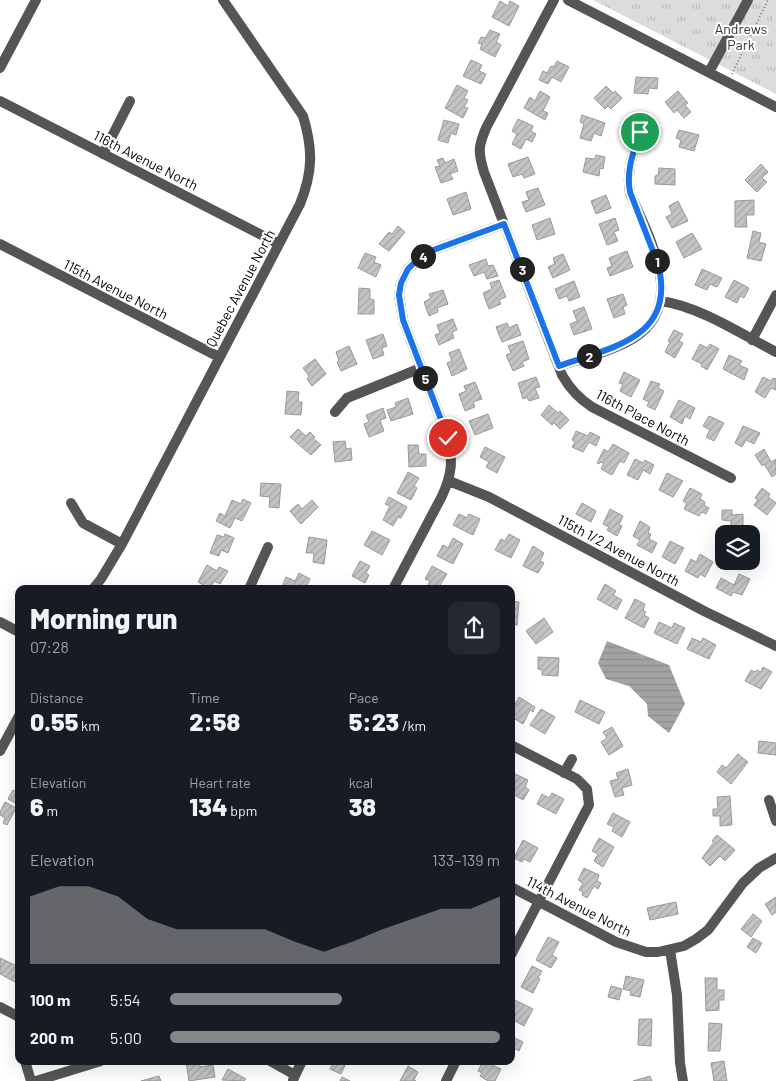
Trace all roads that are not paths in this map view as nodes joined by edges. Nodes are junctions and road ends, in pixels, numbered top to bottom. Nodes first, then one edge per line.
1 (36, 0) edge
2 (223, 0) edge
3 (554, 0) edge
4 (568, 0) edge
5 (748, 0) edge
6 (0, 68) edge
7 (709, 72) junction
8 (0, 101) edge
9 (130, 101) dead end
10 (776, 107) edge
11 (640, 132) dead end
12 (103, 154) junction
13 (504, 224) junction
14 (0, 244) edge
15 (278, 244) junction
16 (776, 295) edge
17 (661, 301) junction
18 (752, 340) junction
19 (776, 352) edge
20 (219, 357) junction
21 (559, 366) junction
22 (421, 368) junction
23 (334, 412) dead end
24 (731, 478) dead end
25 (449, 481) junction
26 (71, 504) dead end
27 (122, 544) junction
28 (268, 547) dead end
29 (97, 585) edge
30 (251, 585) edge
31 (395, 585) edge
32 (0, 622) edge
33 (15, 630) edge
34 (776, 646) edge
35 (15, 723) edge
36 (515, 747) edge
37 (0, 751) edge
38 (572, 759) dead end
39 (564, 773) junction
40 (769, 800) dead end
41 (776, 821) edge
42 (776, 858) edge
43 (515, 889) edge
44 (539, 902) junction
45 (515, 947) edge
46 (670, 950) junction
47 (0, 1007) edge
48 (15, 1015) edge
49 (26, 1065) edge
50 (87, 1065) edge
51 (276, 1065) edge
52 (300, 1065) edge
53 (454, 1065) edge
54 (294, 1078) edge
55 (31, 1081) edge
56 (36, 1081) edge
57 (446, 1081) edge
58 (684, 1081) edge

1 - 6 street
2 - 15 street, Quebec Avenue North
3 - 13 street, 116th Place North
4 - 7 street
5 - 7 street
7 - 10 street
8 - 12 street, 116th Avenue North
9 - 12 street
11 - 17 street
12 - 15 street, 116th Avenue North
13 - 21 street, 116th Place North
13 - 22 street
14 - 20 street, 115th Avenue North
15 - 20 street, Quebec Avenue North
16 - 18 street
17 - 18 street
17 - 21 street
18 - 19 street
20 - 27 street, Quebec Avenue North
21 - 24 street, 116th Place North
22 - 23 street
22 - 25 street
25 - 31 street
25 - 34 street, 115th 1/2 Avenue North
26 - 27 street
27 - 29 street, Quebec Avenue North
28 - 30 street
32 - 33 street
35 - 37 street
36 - 39 street
38 - 39 street
39 - 44 street
40 - 41 street
42 - 46 street, 114th Avenue North
43 - 44 street, 114th Avenue North
44 - 45 street
44 - 46 street, 114th Avenue North
46 - 58 street
47 - 48 street
49 - 55 street
50 - 56 street
51 - 54 street
52 - 54 street
53 - 57 street

